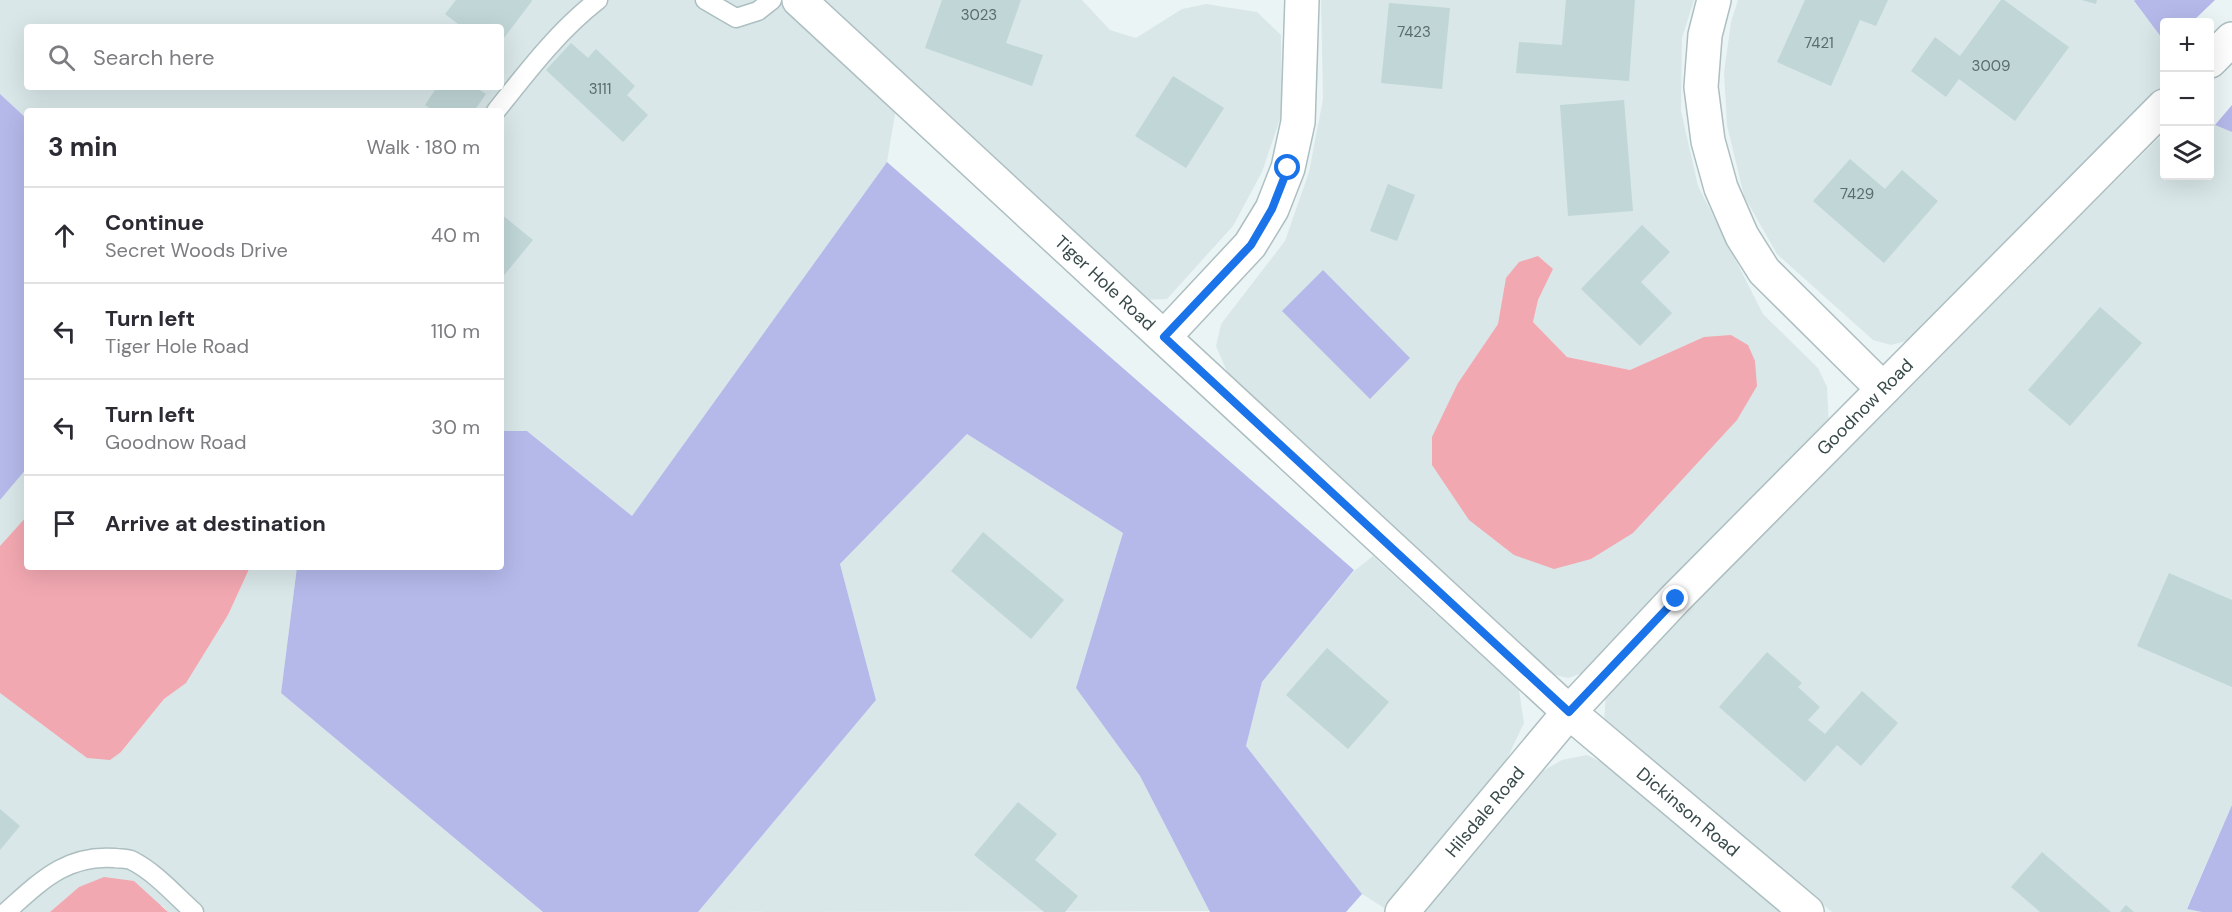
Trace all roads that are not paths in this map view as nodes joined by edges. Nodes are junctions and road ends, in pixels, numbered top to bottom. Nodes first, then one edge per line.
1 (598, 0) edge
2 (705, 0) edge
3 (772, 0) edge
4 (799, 0) edge
5 (1302, 0) edge
6 (1714, 0) edge
7 (2232, 39) edge
8 (2214, 57) edge
9 (498, 108) edge
10 (2160, 110) edge
11 (1164, 337) junction
12 (1883, 389) junction
13 (1569, 712) junction
14 (6, 912) edge
15 (194, 912) edge
16 (1402, 912) edge
17 (1807, 912) edge

1 - 9 lane
2 - 3 lane
4 - 11 street, Tiger Hole Road
5 - 11 street
6 - 12 street
7 - 8 street
10 - 12 street, Goodnow Road
11 - 13 street, Tiger Hole Road
12 - 13 street, Goodnow Road
13 - 16 street, Hilsdale Road
13 - 17 street, Dickinson Road
14 - 15 lane

